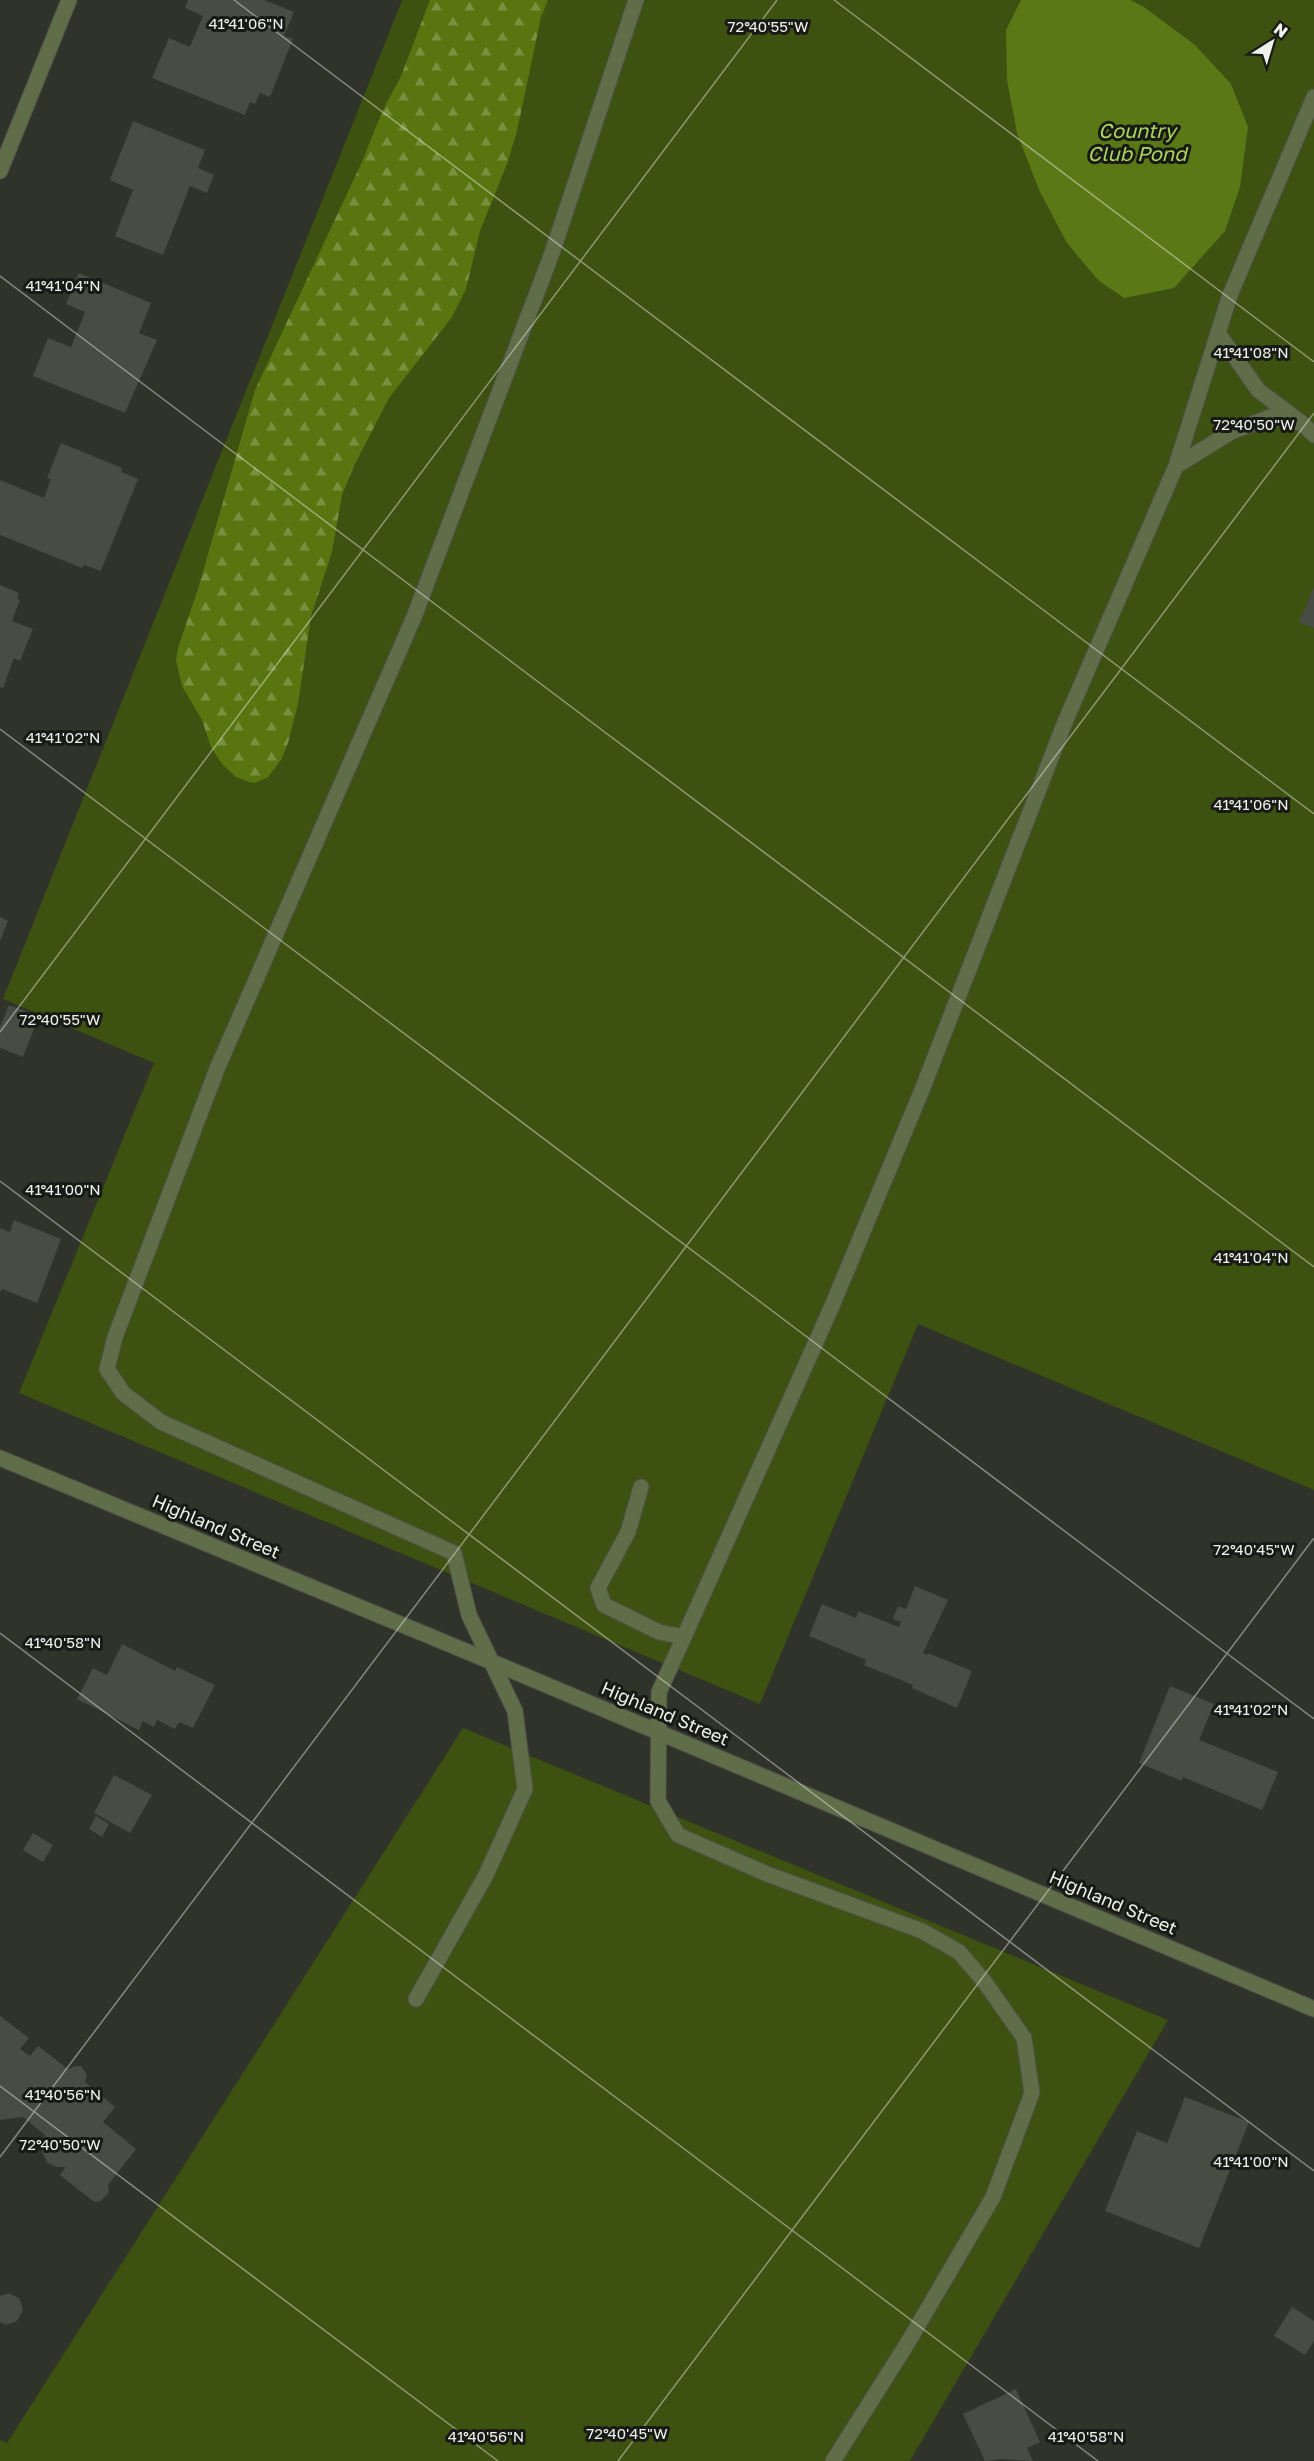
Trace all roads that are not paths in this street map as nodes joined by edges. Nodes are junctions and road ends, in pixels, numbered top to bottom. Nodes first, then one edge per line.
1 (69, 0) edge
2 (636, 0) edge
3 (1314, 97) edge
4 (0, 171) edge
5 (1218, 333) junction
6 (1302, 423) junction
7 (1314, 435) edge
8 (1176, 466) junction
9 (0, 1458) edge
10 (641, 1488) dead end
11 (684, 1637) junction
12 (492, 1662) junction
13 (658, 1732) junction
14 (416, 1998) dead end
15 (1314, 2009) edge
16 (833, 2461) edge

1 - 4 street
2 - 12 street
3 - 5 street
5 - 6 street
5 - 8 street
6 - 7 street
6 - 8 street
8 - 11 street
9 - 12 street, Highland Street
10 - 11 street
11 - 13 street
12 - 13 street, Highland Street
12 - 14 street
13 - 15 street, Highland Street
13 - 16 street

